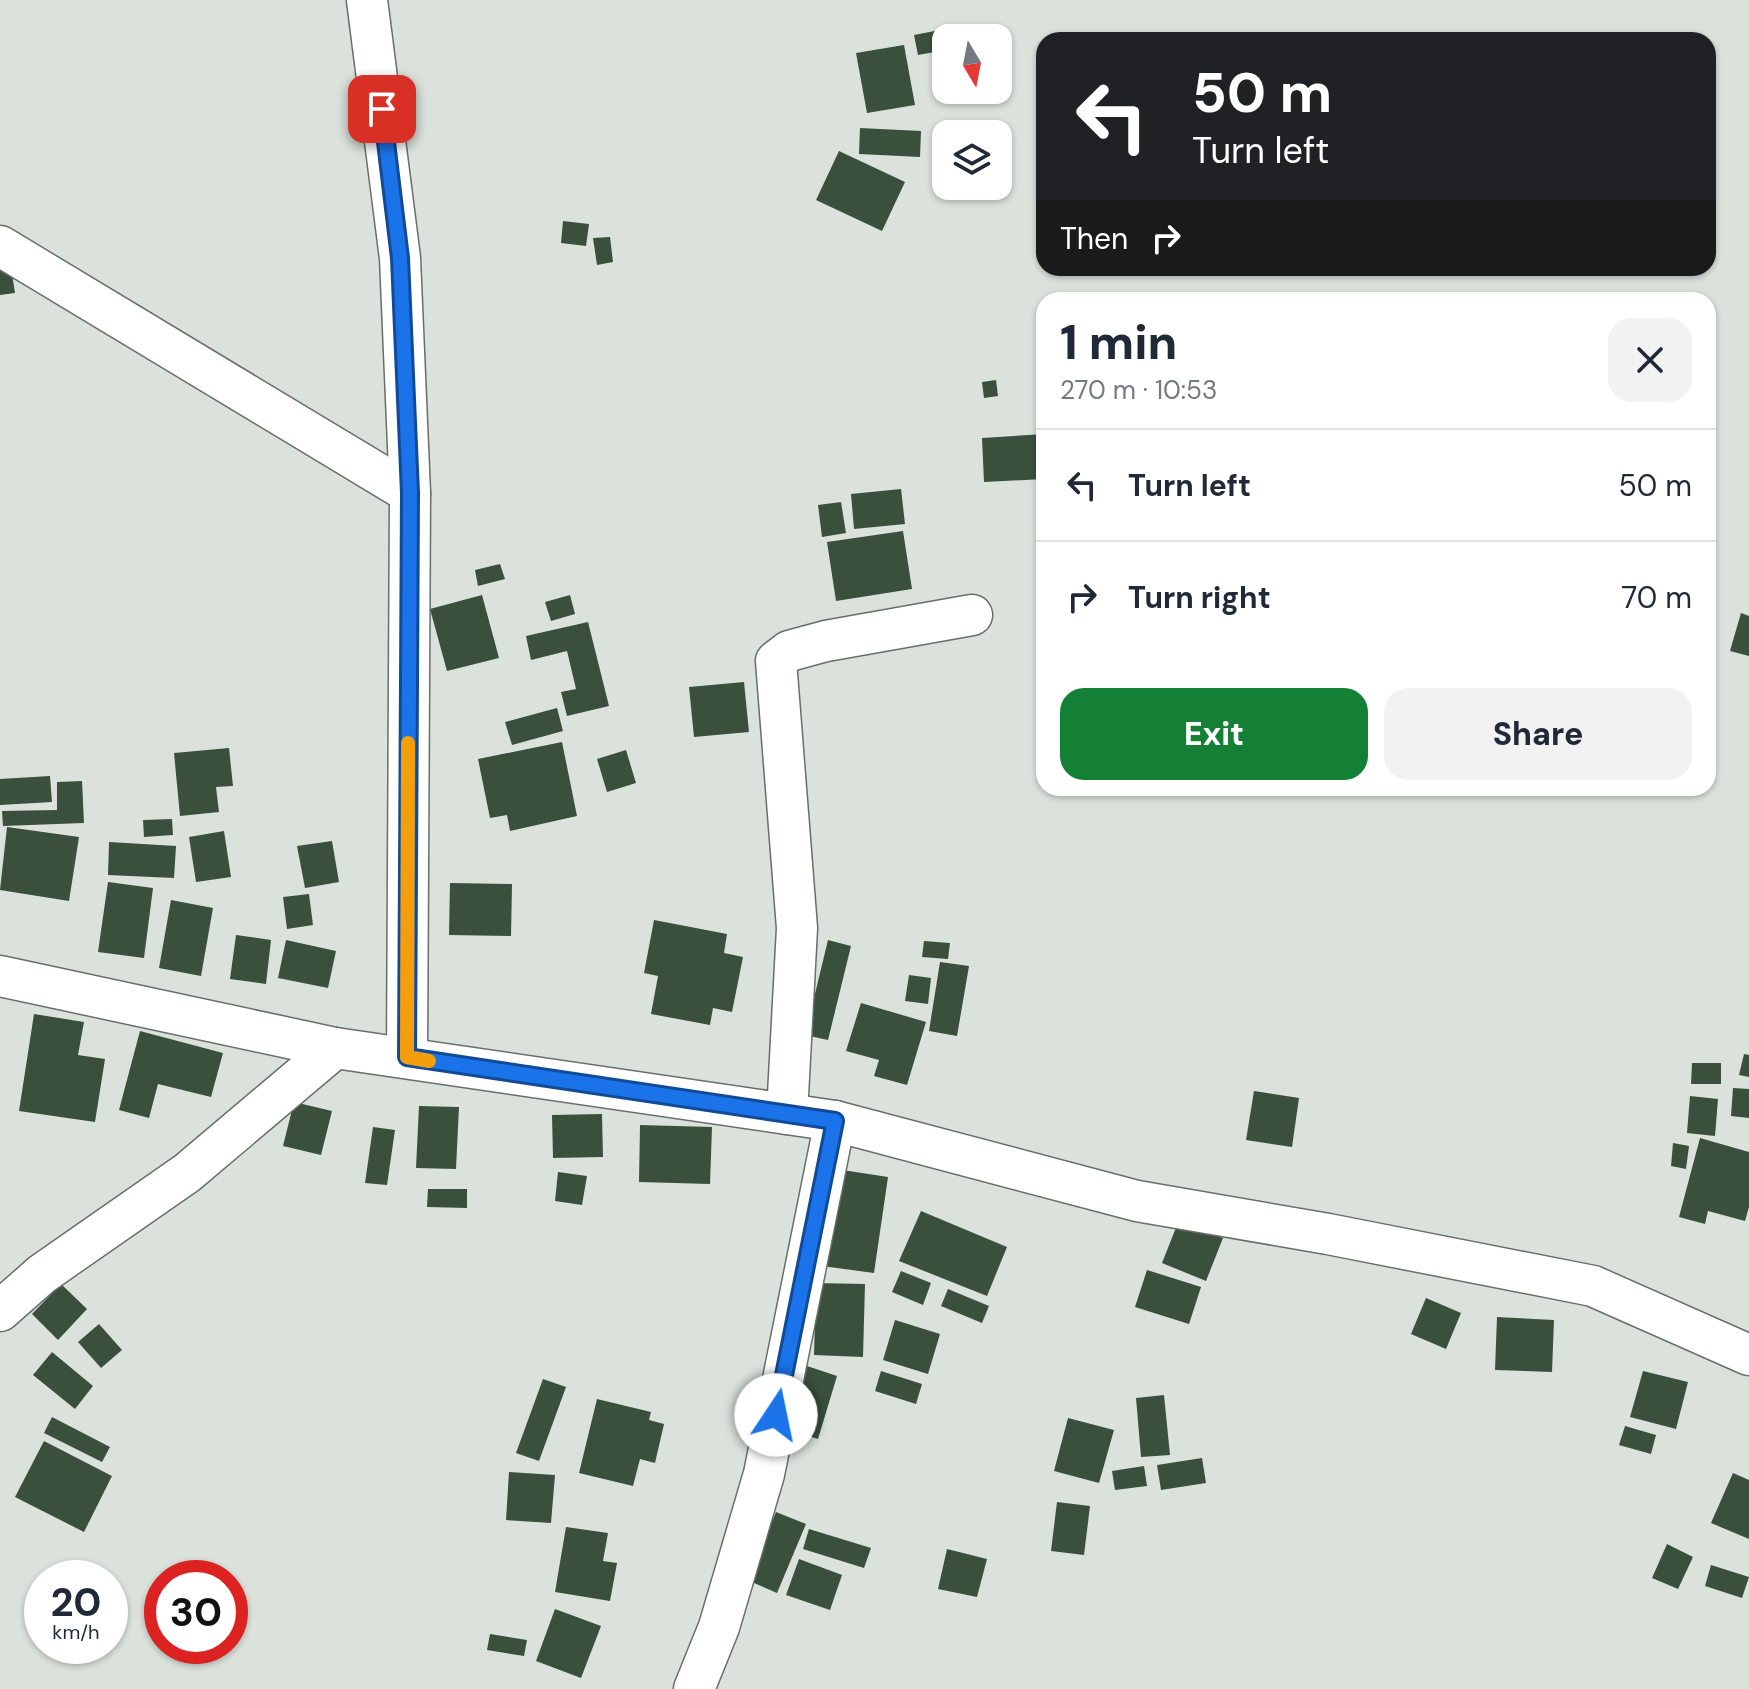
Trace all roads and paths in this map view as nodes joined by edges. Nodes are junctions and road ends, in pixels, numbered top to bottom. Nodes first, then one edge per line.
1 (367, 0) edge
2 (0, 246) edge
3 (410, 493) junction
4 (972, 615) dead end
5 (0, 976) edge
6 (335, 1048) junction
7 (407, 1057) junction
8 (787, 1114) junction
9 (835, 1121) junction
10 (0, 1311) edge
11 (1749, 1355) edge
12 (694, 1689) edge

1 - 3 street
2 - 3 street
3 - 7 street
4 - 8 street
5 - 6 street
6 - 7 street
6 - 10 street
7 - 8 street
8 - 9 street
9 - 11 street
9 - 12 street

